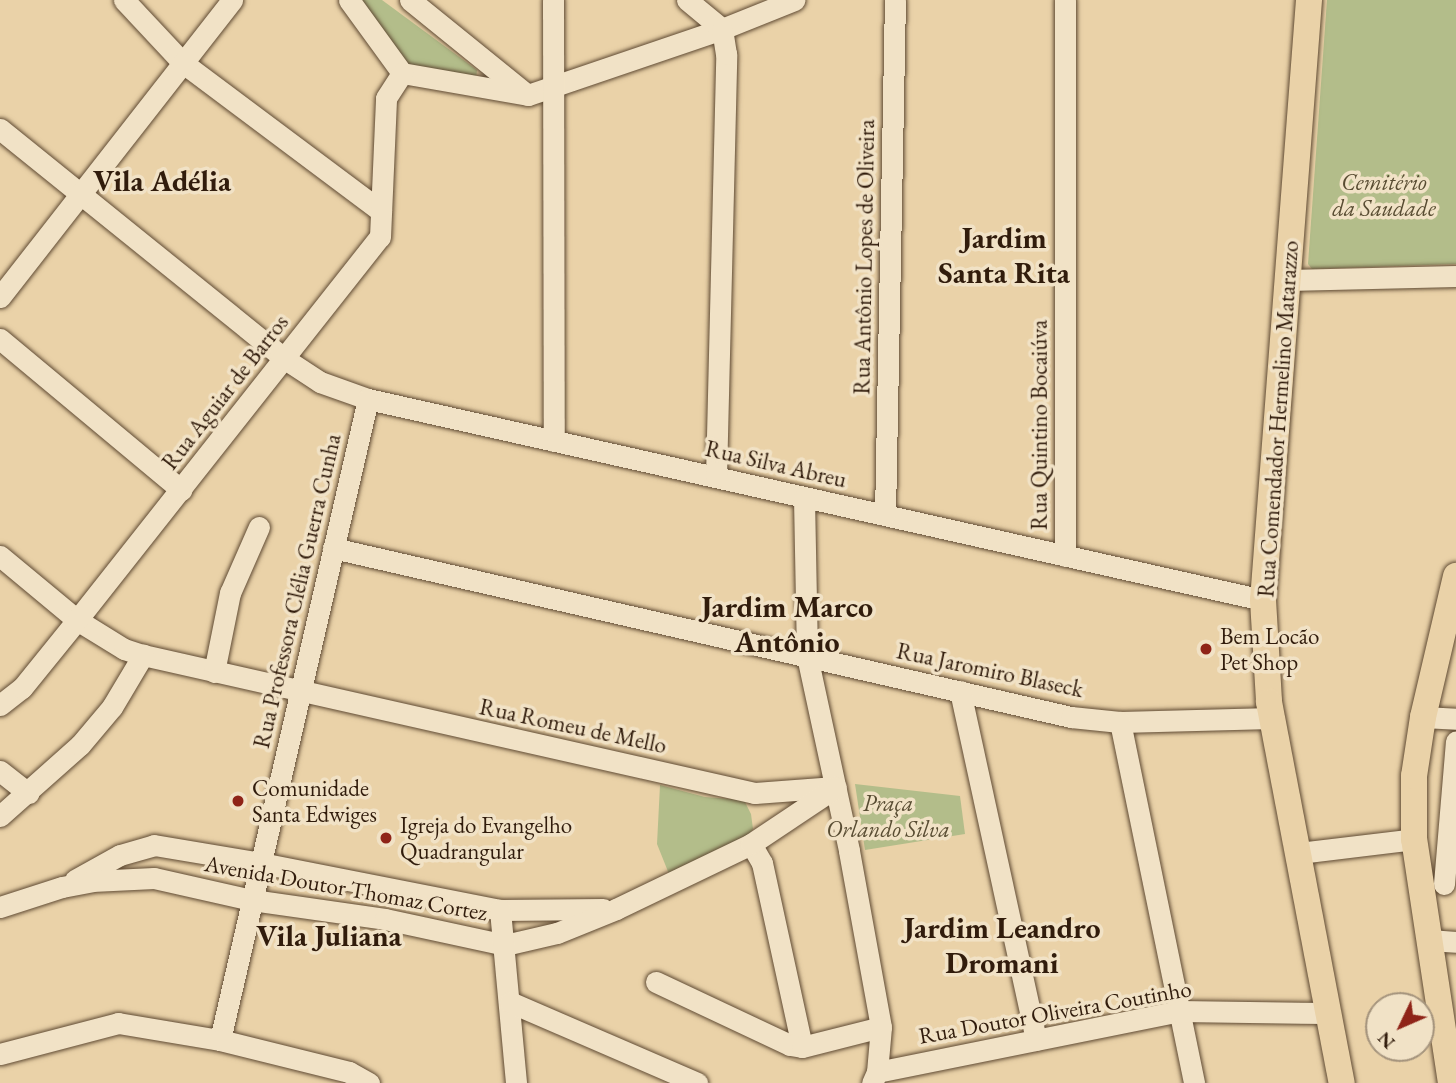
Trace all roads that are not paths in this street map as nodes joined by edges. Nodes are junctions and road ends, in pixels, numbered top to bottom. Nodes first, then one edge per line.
1 (124, 0) edge
2 (232, 0) edge
3 (349, 0) edge
4 (410, 0) edge
5 (553, 0) edge
6 (687, 0) edge
7 (794, 0) edge
8 (895, 0) edge
9 (1065, 0) edge
10 (1309, 0) edge
11 (722, 29) junction
12 (183, 63) junction
13 (492, 66) junction
14 (402, 74) junction
15 (482, 88) junction
16 (551, 88) junction
17 (528, 95) junction
18 (0, 130) edge
19 (80, 194) junction
20 (382, 211) junction
21 (1456, 276) edge
22 (1288, 280) junction
23 (0, 297) edge
24 (0, 339) edge
25 (285, 359) junction
26 (368, 399) junction
27 (554, 441) junction
28 (716, 477) junction
29 (181, 490) junction
30 (804, 498) junction
31 (885, 515) junction
32 (259, 527) dead end
33 (333, 548) junction
34 (0, 556) edge
35 (1065, 556) junction
36 (1456, 576) edge
37 (1263, 600) junction
38 (77, 620) junction
39 (143, 655) junction
40 (807, 656) junction
41 (214, 672) junction
42 (960, 691) junction
43 (300, 692) junction
44 (0, 705) edge
45 (1423, 717) junction
46 (1272, 718) junction
47 (1456, 719) edge
48 (1120, 722) junction
49 (1456, 742) edge
50 (0, 771) edge
51 (836, 787) junction
52 (28, 793) junction
53 (0, 816) edge
54 (1414, 839) junction
55 (751, 844) junction
56 (1299, 853) junction
57 (261, 863) junction
58 (1444, 884) dead end
59 (61, 887) junction
60 (252, 900) junction
61 (0, 907) edge
62 (616, 909) junction
63 (500, 910) junction
64 (1429, 940) junction
65 (1456, 942) edge
66 (505, 945) junction
67 (656, 982) dead end
68 (510, 1002) junction
69 (1179, 1012) junction
70 (1327, 1013) junction
71 (881, 1027) junction
72 (220, 1040) junction
73 (1036, 1040) junction
74 (802, 1047) junction
75 (0, 1054) edge
76 (874, 1077) edge
77 (369, 1083) edge
78 (516, 1083) edge
79 (697, 1083) edge
80 (1194, 1083) edge
81 (1342, 1083) edge
82 (1451, 1083) edge

1 - 12 street
2 - 12 street
3 - 14 street
4 - 13 street
5 - 16 street
6 - 11 street
7 - 11 street
8 - 31 street, Rua Antônio Lopes de Oliveira
9 - 35 street, Rua Quintino Bocaiúva
10 - 22 main road, Rua Comendador Hermelino Matarazzo
11 - 16 street
11 - 28 street
12 - 19 street
12 - 20 street
13 - 15 street
13 - 17 street
14 - 15 street
14 - 20 street, Rua Aguiar de Barros
15 - 17 street
16 - 17 street
16 - 27 street
18 - 19 street, Rua Silva Abreu
19 - 23 street
19 - 25 street, Rua Silva Abreu
20 - 25 street, Rua Aguiar de Barros
21 - 22 street
22 - 37 main road, Rua Comendador Hermelino Matarazzo
24 - 29 street
25 - 26 street, Rua Silva Abreu
25 - 29 street, Rua Aguiar de Barros
26 - 27 street, Rua Silva Abreu
26 - 33 street, Rua Professora Clélia Guerra Cunha
27 - 28 street, Rua Silva Abreu
28 - 30 street, Rua Silva Abreu
29 - 38 street, Rua Aguiar de Barros
30 - 31 street, Rua Silva Abreu
30 - 40 street
31 - 35 street, Rua Silva Abreu
32 - 41 street
33 - 40 street, Rua Jaromiro Blaseck
33 - 43 street, Rua Professora Clélia Guerra Cunha
34 - 38 street, Rua Romeu de Mello
35 - 37 street, Rua Silva Abreu
36 - 45 main road
37 - 46 main road, Rua Comendador Hermelino Matarazzo
38 - 39 street, Rua Romeu de Mello
38 - 44 street, Rua Aguiar de Barros
39 - 41 street, Rua Romeu de Mello
39 - 52 street
40 - 42 street, Rua Jaromiro Blaseck
40 - 51 street
41 - 43 street, Rua Romeu de Mello
42 - 48 street, Rua Jaromiro Blaseck
42 - 73 street
43 - 51 street, Rua Romeu de Mello
43 - 57 street, Rua Professora Clélia Guerra Cunha
45 - 47 street
45 - 54 main road
46 - 48 street, Rua Jaromiro Blaseck
46 - 56 main road, Rua Comendador Hermelino Matarazzo
48 - 69 street
49 - 58 street
50 - 52 street
51 - 55 street, Avenida Doutor Thomaz Cortez
51 - 71 street
52 - 53 street
54 - 56 street
54 - 64 main road
55 - 62 street, Avenida Doutor Thomaz Cortez
55 - 74 street
56 - 70 main road, Rua Comendador Hermelino Matarazzo
57 - 59 street, Avenida Doutor Thomaz Cortez
57 - 60 street, Rua Professora Clélia Guerra Cunha
57 - 63 street, Avenida Doutor Thomaz Cortez
59 - 60 street, Avenida Doutor Thomaz Cortez
59 - 61 street, Avenida Doutor Thomaz Cortez
60 - 66 street, Avenida Doutor Thomaz Cortez
60 - 72 street, Rua Professora Clélia Guerra Cunha
62 - 63 street, Avenida Doutor Thomaz Cortez
62 - 66 street, Avenida Doutor Thomaz Cortez
63 - 66 street
64 - 65 street
64 - 82 main road
66 - 68 street
67 - 74 street
68 - 78 street
68 - 79 street
69 - 70 street, Rua Doutor Oliveira Coutinho
69 - 73 street, Rua Doutor Oliveira Coutinho
69 - 80 street
70 - 81 main road, Rua Comendador Hermelino Matarazzo
71 - 74 street
71 - 76 street
72 - 75 street
72 - 77 street
73 - 76 street, Rua Doutor Oliveira Coutinho

